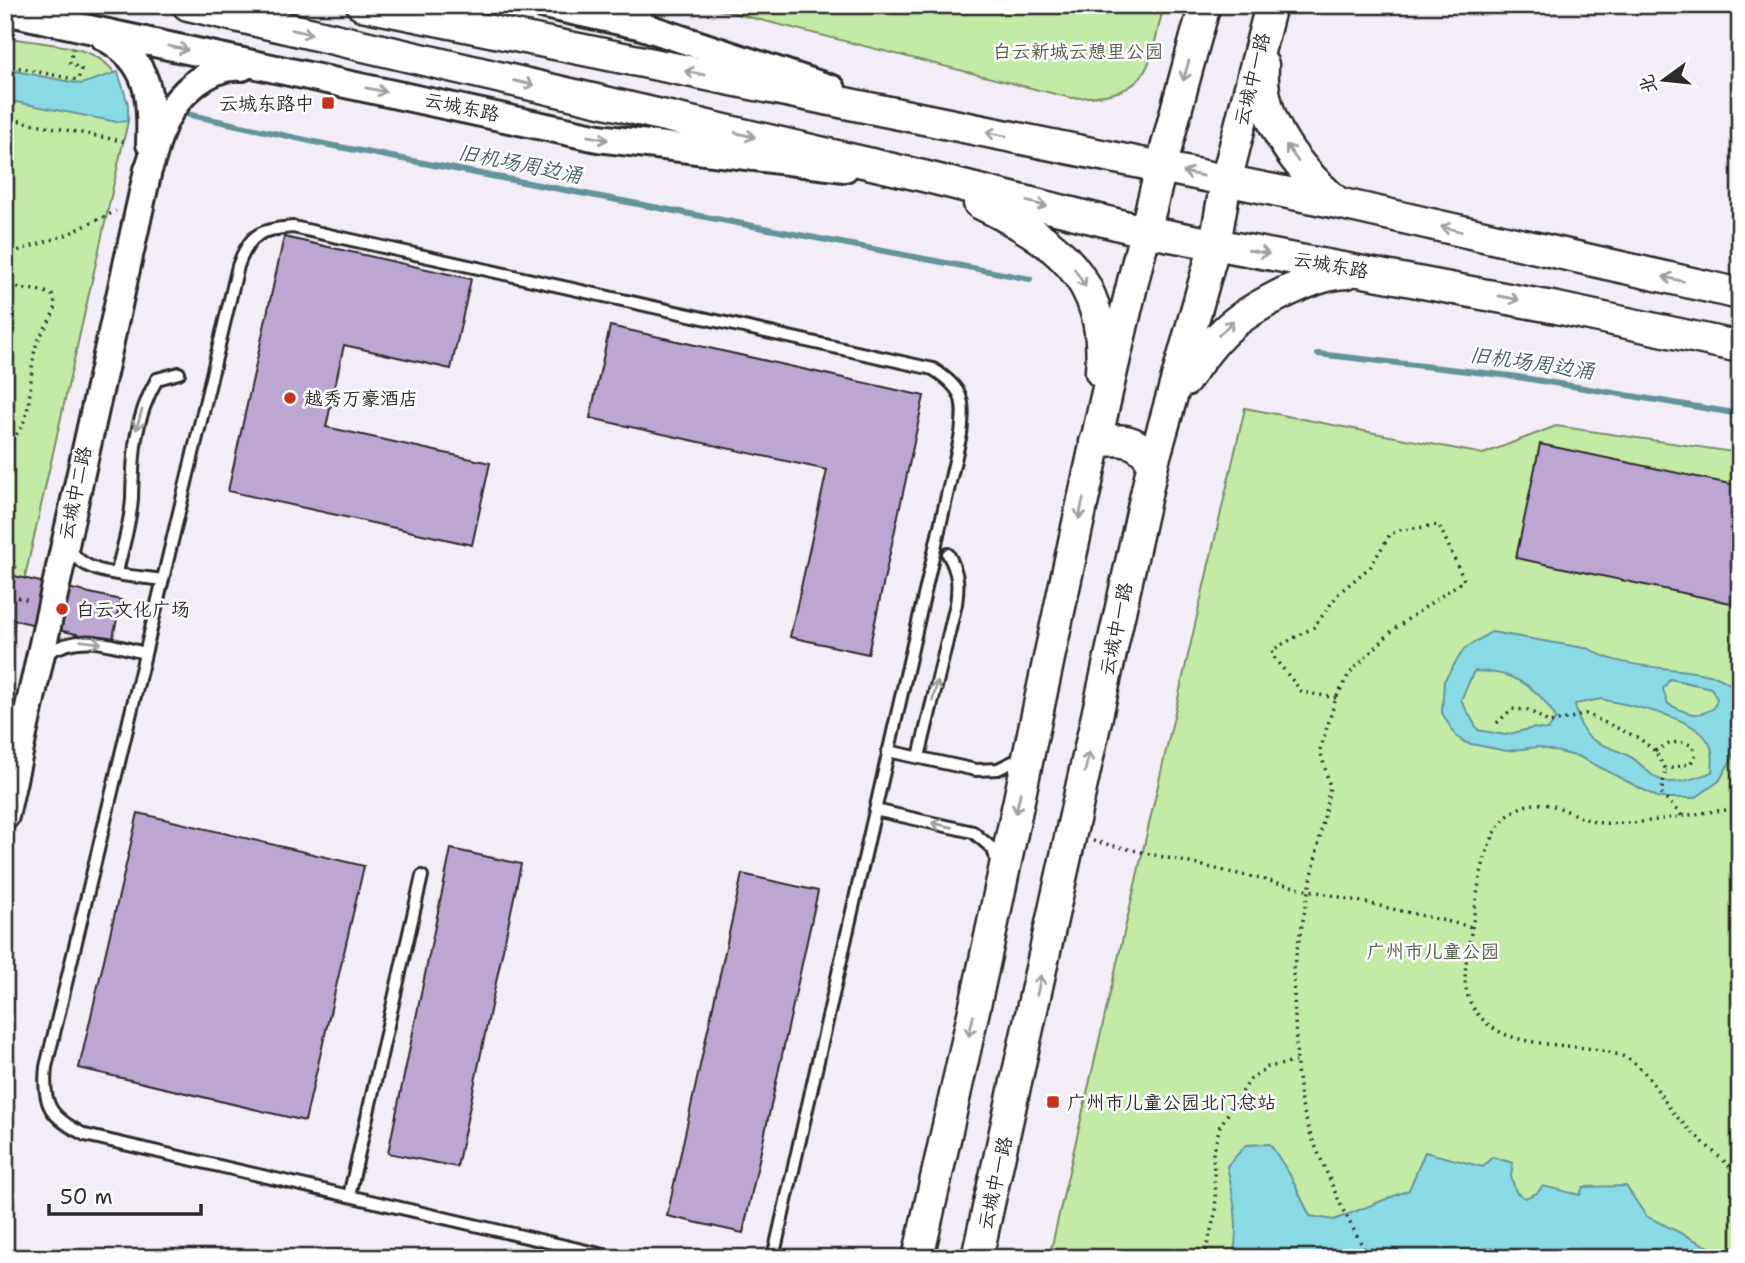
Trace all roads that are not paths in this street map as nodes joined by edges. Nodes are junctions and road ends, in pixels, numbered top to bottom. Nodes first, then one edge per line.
1 (188, 5) edge
2 (362, 5) edge
3 (545, 5) edge
4 (1205, 5) edge
5 (5, 10) edge
6 (1269, 12) edge
7 (641, 15) edge
8 (81, 35) junction
9 (285, 71) junction
10 (930, 120) junction
11 (1159, 167) junction
12 (148, 170) junction
13 (923, 176) junction
14 (1226, 181) junction
15 (1338, 203) junction
16 (1144, 231) junction
17 (1215, 244) junction
18 (1370, 272) junction
19 (1740, 294) edge
20 (1740, 347) edge
21 (179, 373) dead end
22 (1170, 402) junction
23 (1095, 442) junction
24 (1153, 463) junction
25 (66, 534) junction
26 (948, 554) dead end
27 (117, 572) junction
28 (163, 580) junction
29 (145, 653) junction
30 (40, 658) junction
31 (888, 751) junction
32 (1028, 754) junction
33 (919, 757) junction
34 (874, 810) junction
35 (5, 816) edge
36 (422, 876) dead end
37 (1002, 882) junction
38 (349, 1196) junction
39 (617, 1258) edge
40 (773, 1258) edge
41 (918, 1258) edge
42 (977, 1258) edge

1 -> 13 main road, 云城东路
10 -> 2 main road
3 - 7 street
4 -> 11 main road
5 - 8 street, 云城东路
6 - 14 main road, 云城中一路
15 -> 6 main road
7 - 10 street
8 -> 9 street, 云城东路
8 - 12 street
9 - 12 street
9 -> 13 street, 云城东路
11 -> 10 main road
14 -> 11 main road
11 - 16 main road
12 - 25 street, 云城中二路
13 -> 16 main road, 云城东路
13 -> 23 main road
14 - 15 main road
14 - 17 main road, 云城中一路
19 -> 15 main road
16 - 17 main road, 云城东路
16 - 23 main road
17 -> 18 main road, 云城东路
17 - 22 main road, 云城中一路
18 -> 20 main road, 云城东路
22 -> 18 main road
21 -> 27 lane
22 - 24 main road, 云城中一路
23 - 24 main road
23 -> 32 main road
42 -> 24 main road, 云城中一路
25 - 27 lane
25 - 30 street, 云城中二路
33 -> 26 lane
27 - 28 lane
28 - 29 lane
28 - 31 lane
30 -> 29 lane
29 - 38 lane
30 - 35 street, 云城中二路
31 - 33 lane
31 - 34 lane
32 - 33 lane
32 -> 37 main road
37 -> 34 lane
34 - 40 lane
36 - 38 lane
37 -> 41 main road
38 - 39 lane

